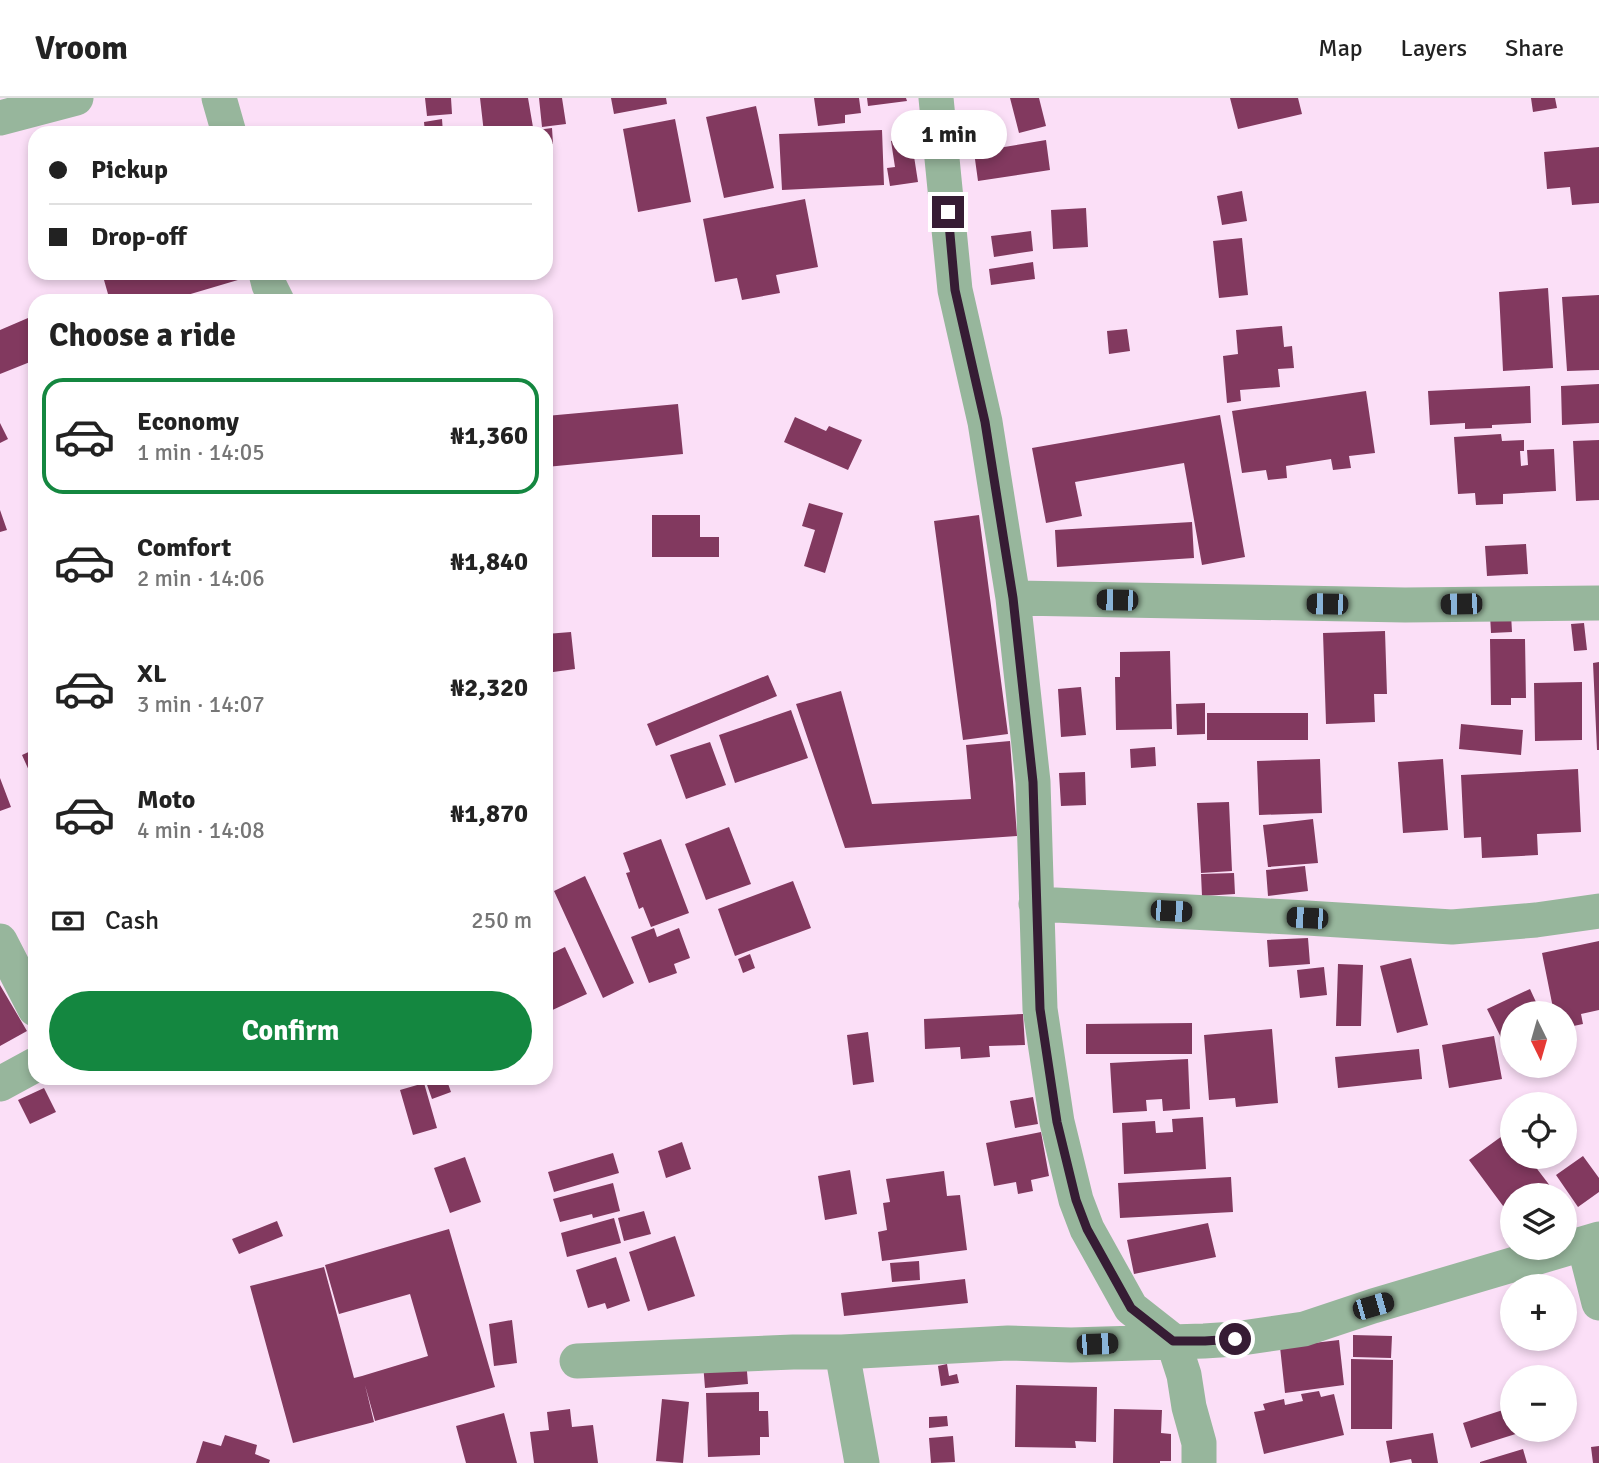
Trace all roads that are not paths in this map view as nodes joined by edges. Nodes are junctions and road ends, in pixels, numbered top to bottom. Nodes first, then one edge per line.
1 (76, 98) edge
2 (219, 98) edge
3 (936, 98) edge
4 (0, 118) edge
5 (227, 126) edge
6 (1013, 598) junction
7 (1599, 603) edge
8 (1036, 904) junction
9 (1599, 911) edge
10 (0, 941) edge
11 (28, 995) edge
12 (28, 1069) edge
13 (0, 1084) edge
14 (1592, 1242) edge
15 (1599, 1303) edge
16 (1173, 1341) junction
17 (842, 1352) junction
18 (577, 1361) dead end
19 (862, 1463) edge
20 (1199, 1463) edge

1 - 4 street
2 - 5 street
3 - 6 street
6 - 7 street
6 - 8 street
8 - 9 street
8 - 16 street
10 - 11 street
12 - 13 street
14 - 15 street
14 - 16 street
16 - 17 street
16 - 20 street
17 - 18 street
17 - 19 street

